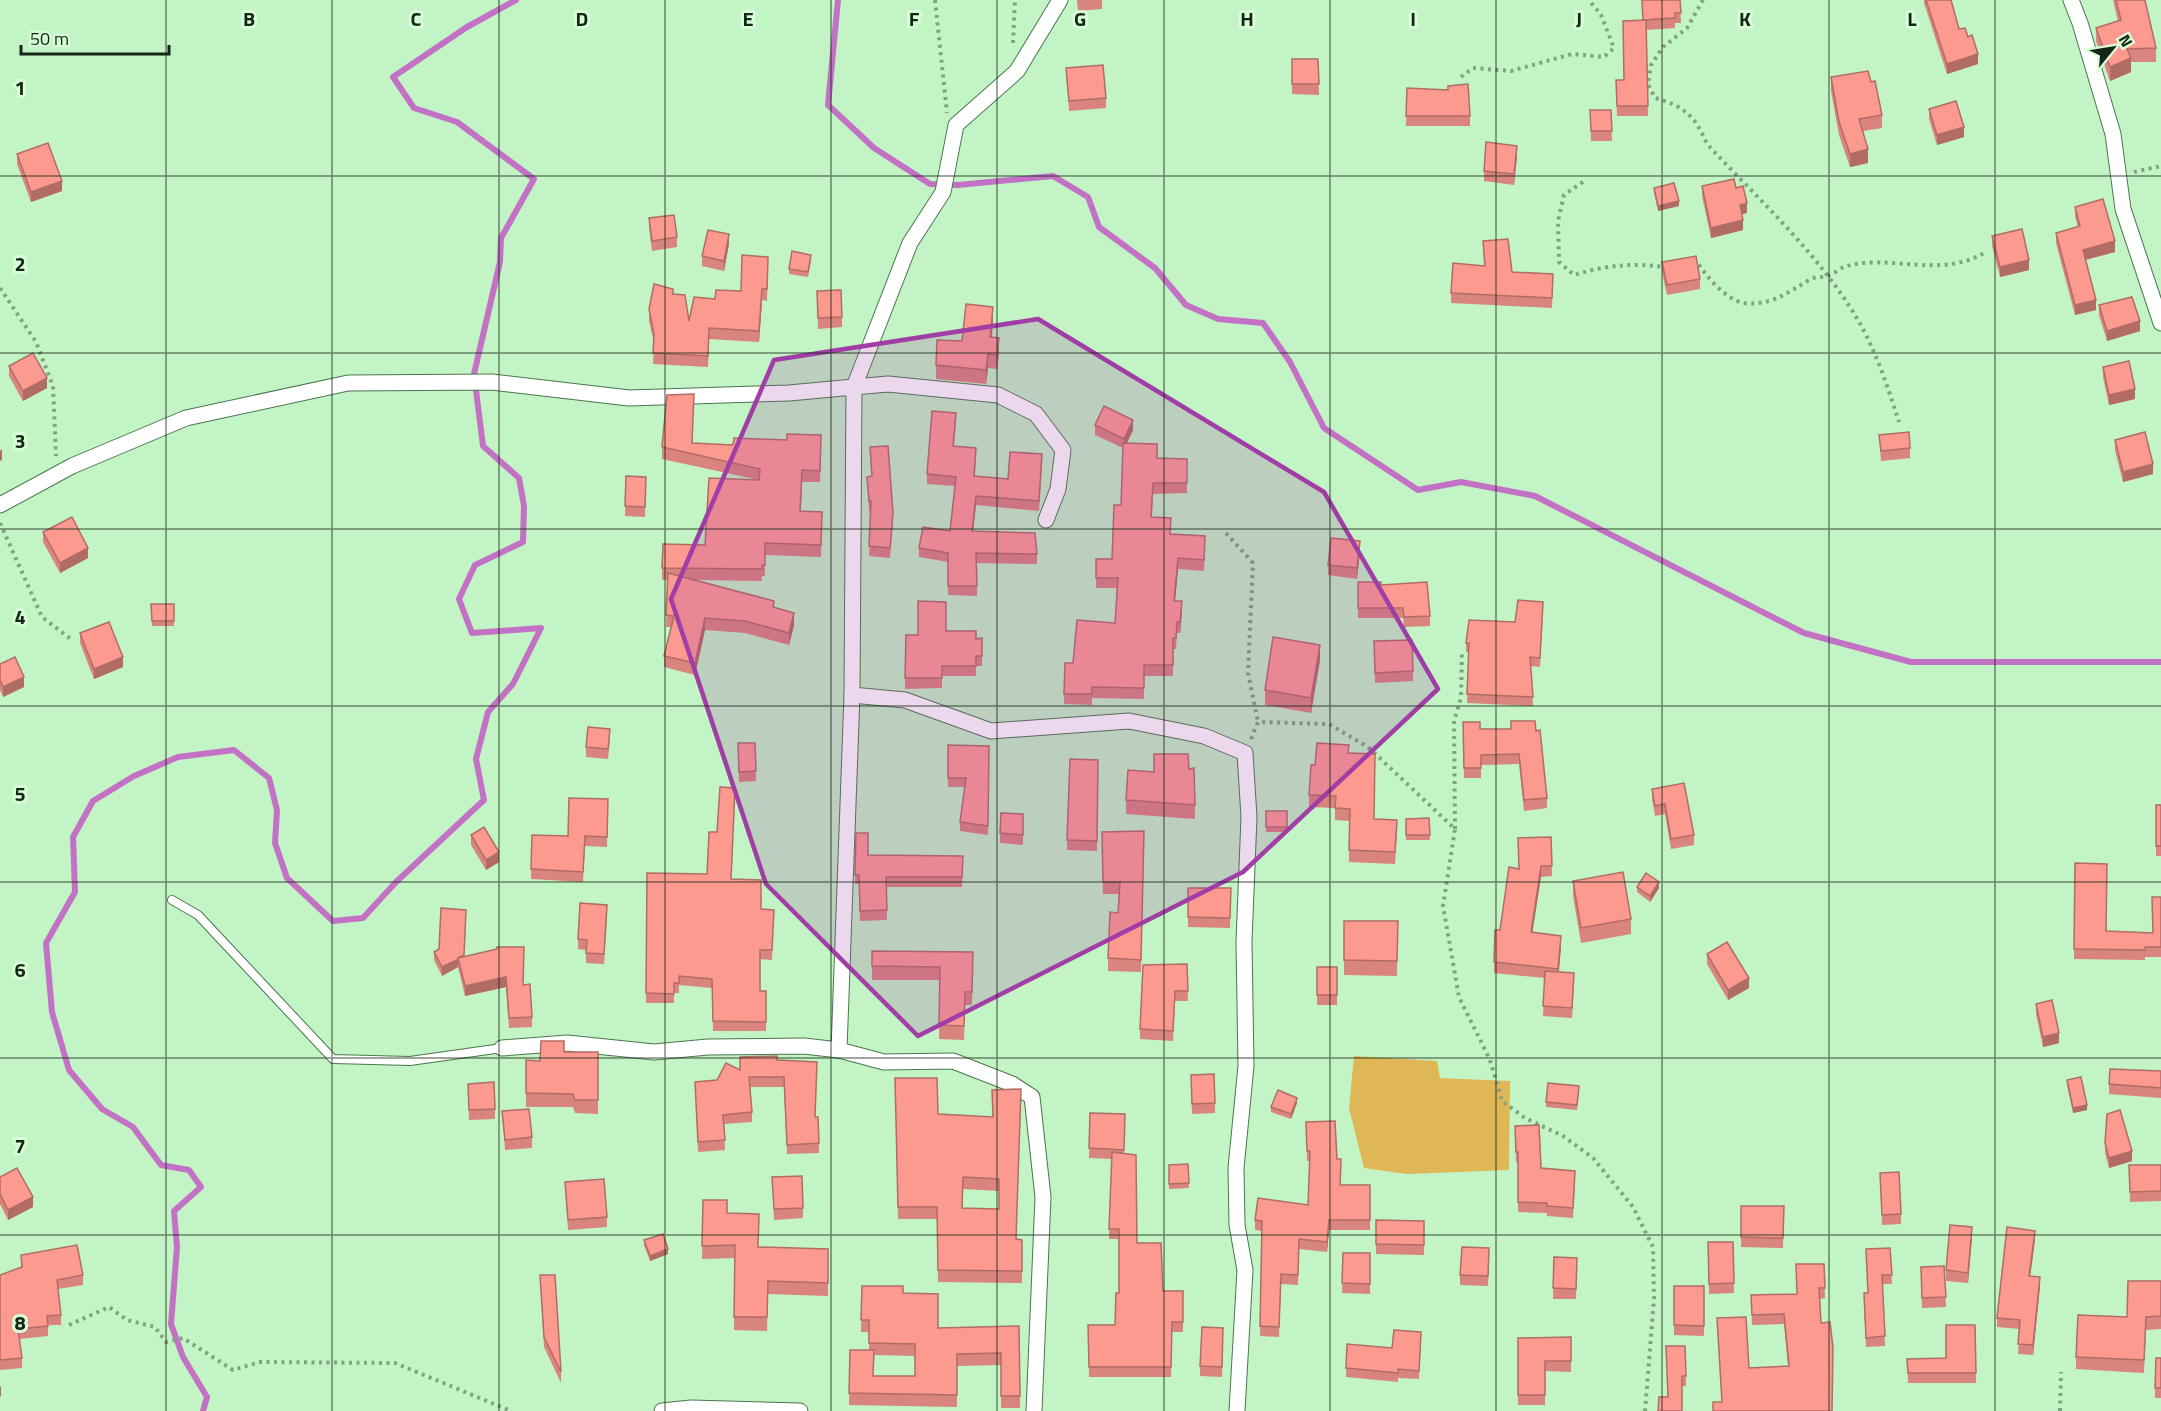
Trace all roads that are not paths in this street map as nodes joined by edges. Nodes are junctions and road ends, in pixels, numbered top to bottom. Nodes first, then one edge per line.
1 (1060, 0) edge
2 (2071, 0) edge
3 (2161, 323) edge
4 (854, 387) junction
5 (0, 505) edge
6 (1046, 520) dead end
7 (852, 695) junction
8 (172, 900) dead end
9 (502, 1048) joint
10 (839, 1050) junction
11 (662, 1411) edge
12 (800, 1411) edge
13 (1034, 1411) edge
14 (1237, 1411) edge

1 - 4 street
2 - 3 street
4 - 5 street
4 - 6 street
4 - 7 street
7 - 10 street
7 - 14 street
8 - 9 lane
9 - 10 street
10 - 13 street
11 - 12 street

